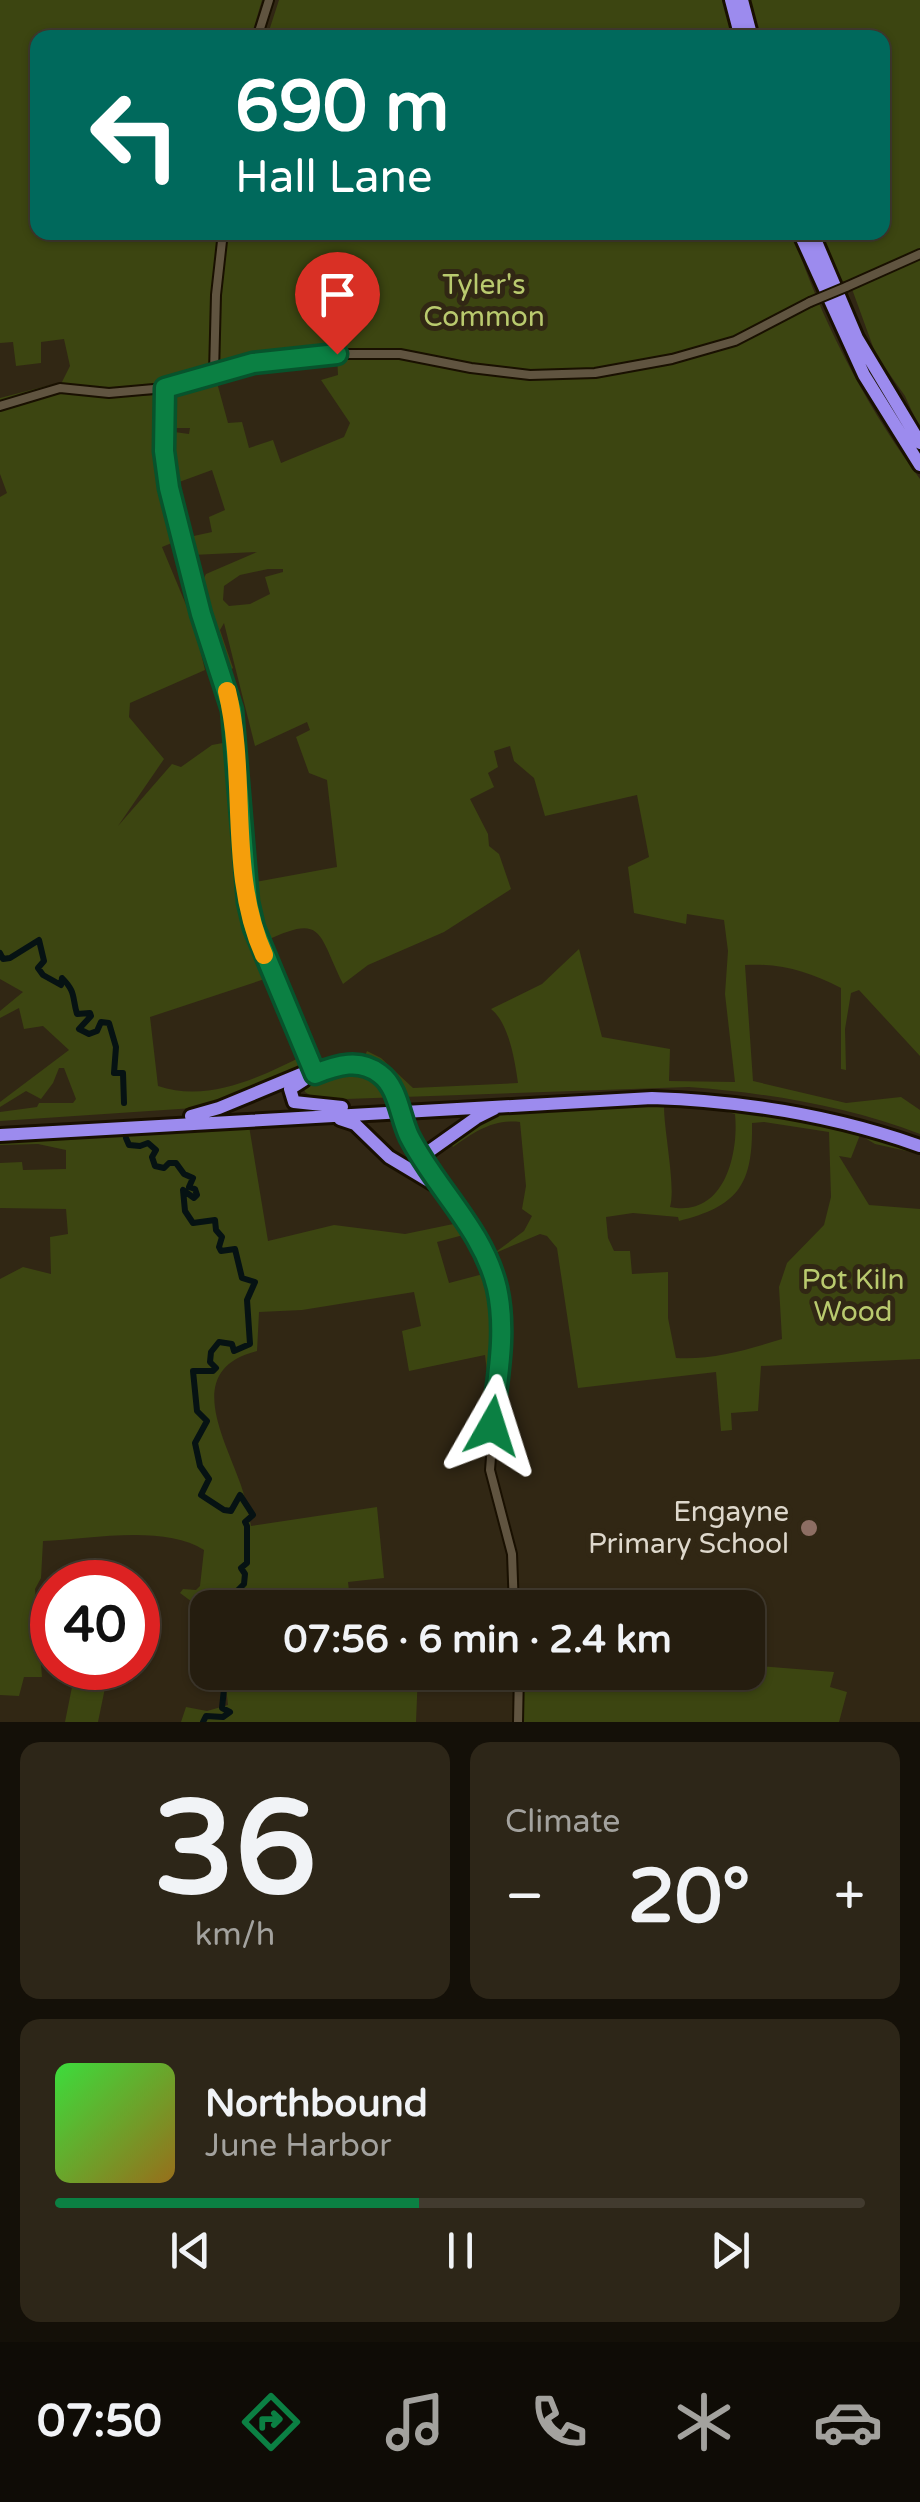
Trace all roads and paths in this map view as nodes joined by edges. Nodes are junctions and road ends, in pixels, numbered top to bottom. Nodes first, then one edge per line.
1 (270, 0) edge
2 (731, 0) edge
3 (742, 0) edge
4 (260, 30) edge
5 (738, 30) edge
6 (750, 30) edge
7 (223, 240) edge
8 (803, 240) edge
9 (815, 240) edge
10 (920, 254) edge
11 (214, 373) junction
12 (165, 388) junction
13 (0, 406) edge
14 (920, 443) edge
15 (920, 465) edge
16 (315, 1067) junction
17 (508, 1105) junction
18 (353, 1107) junction
19 (191, 1116) junction
20 (312, 1116) junction
21 (0, 1127) edge
22 (0, 1135) edge
23 (920, 1142) edge
24 (419, 1153) junction
25 (399, 1163) junction
26 (444, 1190) junction
27 (513, 1590) edge
28 (519, 1690) edge
29 (518, 1722) edge

1 - 4 street
2 - 5 highway
3 - 6 highway
7 - 11 street
8 - 15 highway
9 - 14 highway
10 - 11 street, bridge
11 - 12 street
12 - 13 street
12 - 16 street
16 - 18 highway
16 - 19 highway
16 - 24 street, bridge
17 - 20 highway
17 - 23 highway
17 - 24 highway
18 - 19 highway
18 - 23 highway
19 - 21 highway
20 - 22 highway
20 - 25 highway
24 - 25 highway
24 - 26 street
25 - 26 highway
26 - 27 street
28 - 29 street

